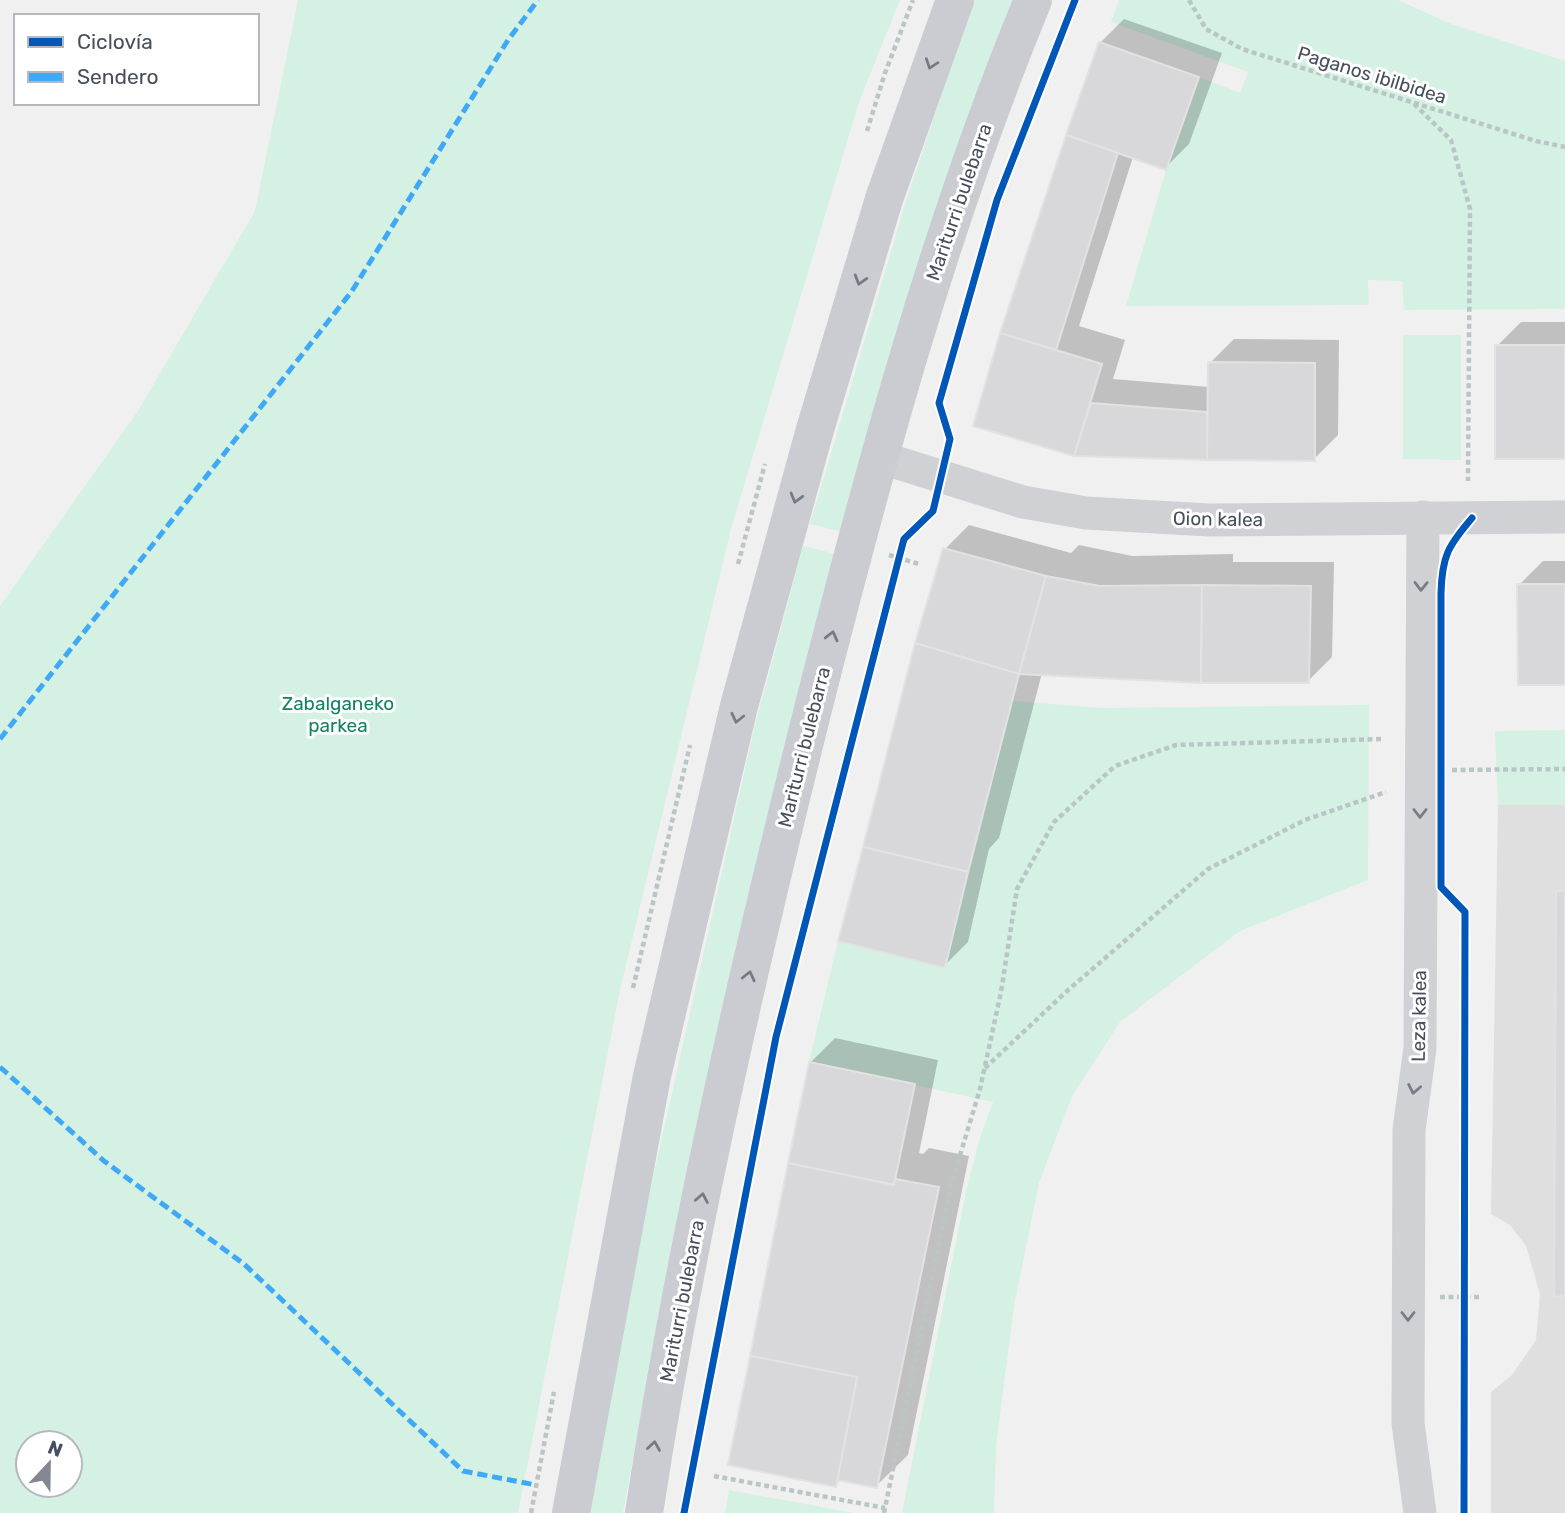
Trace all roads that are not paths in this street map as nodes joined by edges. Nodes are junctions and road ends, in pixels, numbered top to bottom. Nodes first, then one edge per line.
1 (955, 0) edge
2 (1033, 0) edge
3 (879, 457) junction
4 (1423, 517) junction
5 (1565, 517) edge
6 (570, 1513) edge
7 (644, 1513) edge
8 (1420, 1513) edge

1 -> 6 main road
2 - 3 main road, Mariturri bulebarra
3 - 4 street, Oion kalea
7 -> 3 main road, Mariturri bulebarra
4 - 5 street, Oion kalea
4 -> 8 street, Leza kalea

